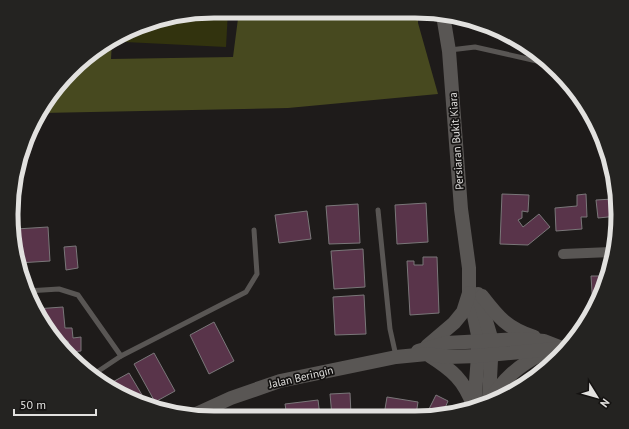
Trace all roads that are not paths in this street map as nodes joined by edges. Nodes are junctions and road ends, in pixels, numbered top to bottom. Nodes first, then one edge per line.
1 (444, 21) edge
2 (449, 51) junction
3 (536, 61) edge
4 (378, 210) dead end
5 (254, 230) dead end
6 (607, 252) edge
7 (563, 254) dead end
8 (33, 291) edge
9 (472, 291) junction
10 (545, 346) junction
11 (559, 347) edge
12 (485, 348) junction
13 (426, 352) junction
14 (121, 356) junction
15 (396, 357) junction
16 (97, 372) edge
17 (494, 394) edge
18 (489, 396) edge
19 (472, 402) edge
20 (475, 402) edge
21 (203, 411) edge

1 - 2 street, Persiaran Bukit Kiara
2 - 3 lane
2 - 9 street, Persiaran Bukit Kiara
4 - 15 lane
5 - 14 lane
6 - 7 street
8 - 14 lane
9 - 10 street
9 - 12 street, Persiaran Bukit Kiara
9 - 13 street
10 - 11 street, Jalan Beringin
10 - 12 street, Jalan Beringin
10 - 17 street
12 - 13 street, Jalan Beringin
12 - 18 street
12 - 20 street
13 - 15 street, Jalan Beringin
13 - 19 street
14 - 16 lane
15 - 21 street, Jalan Beringin

